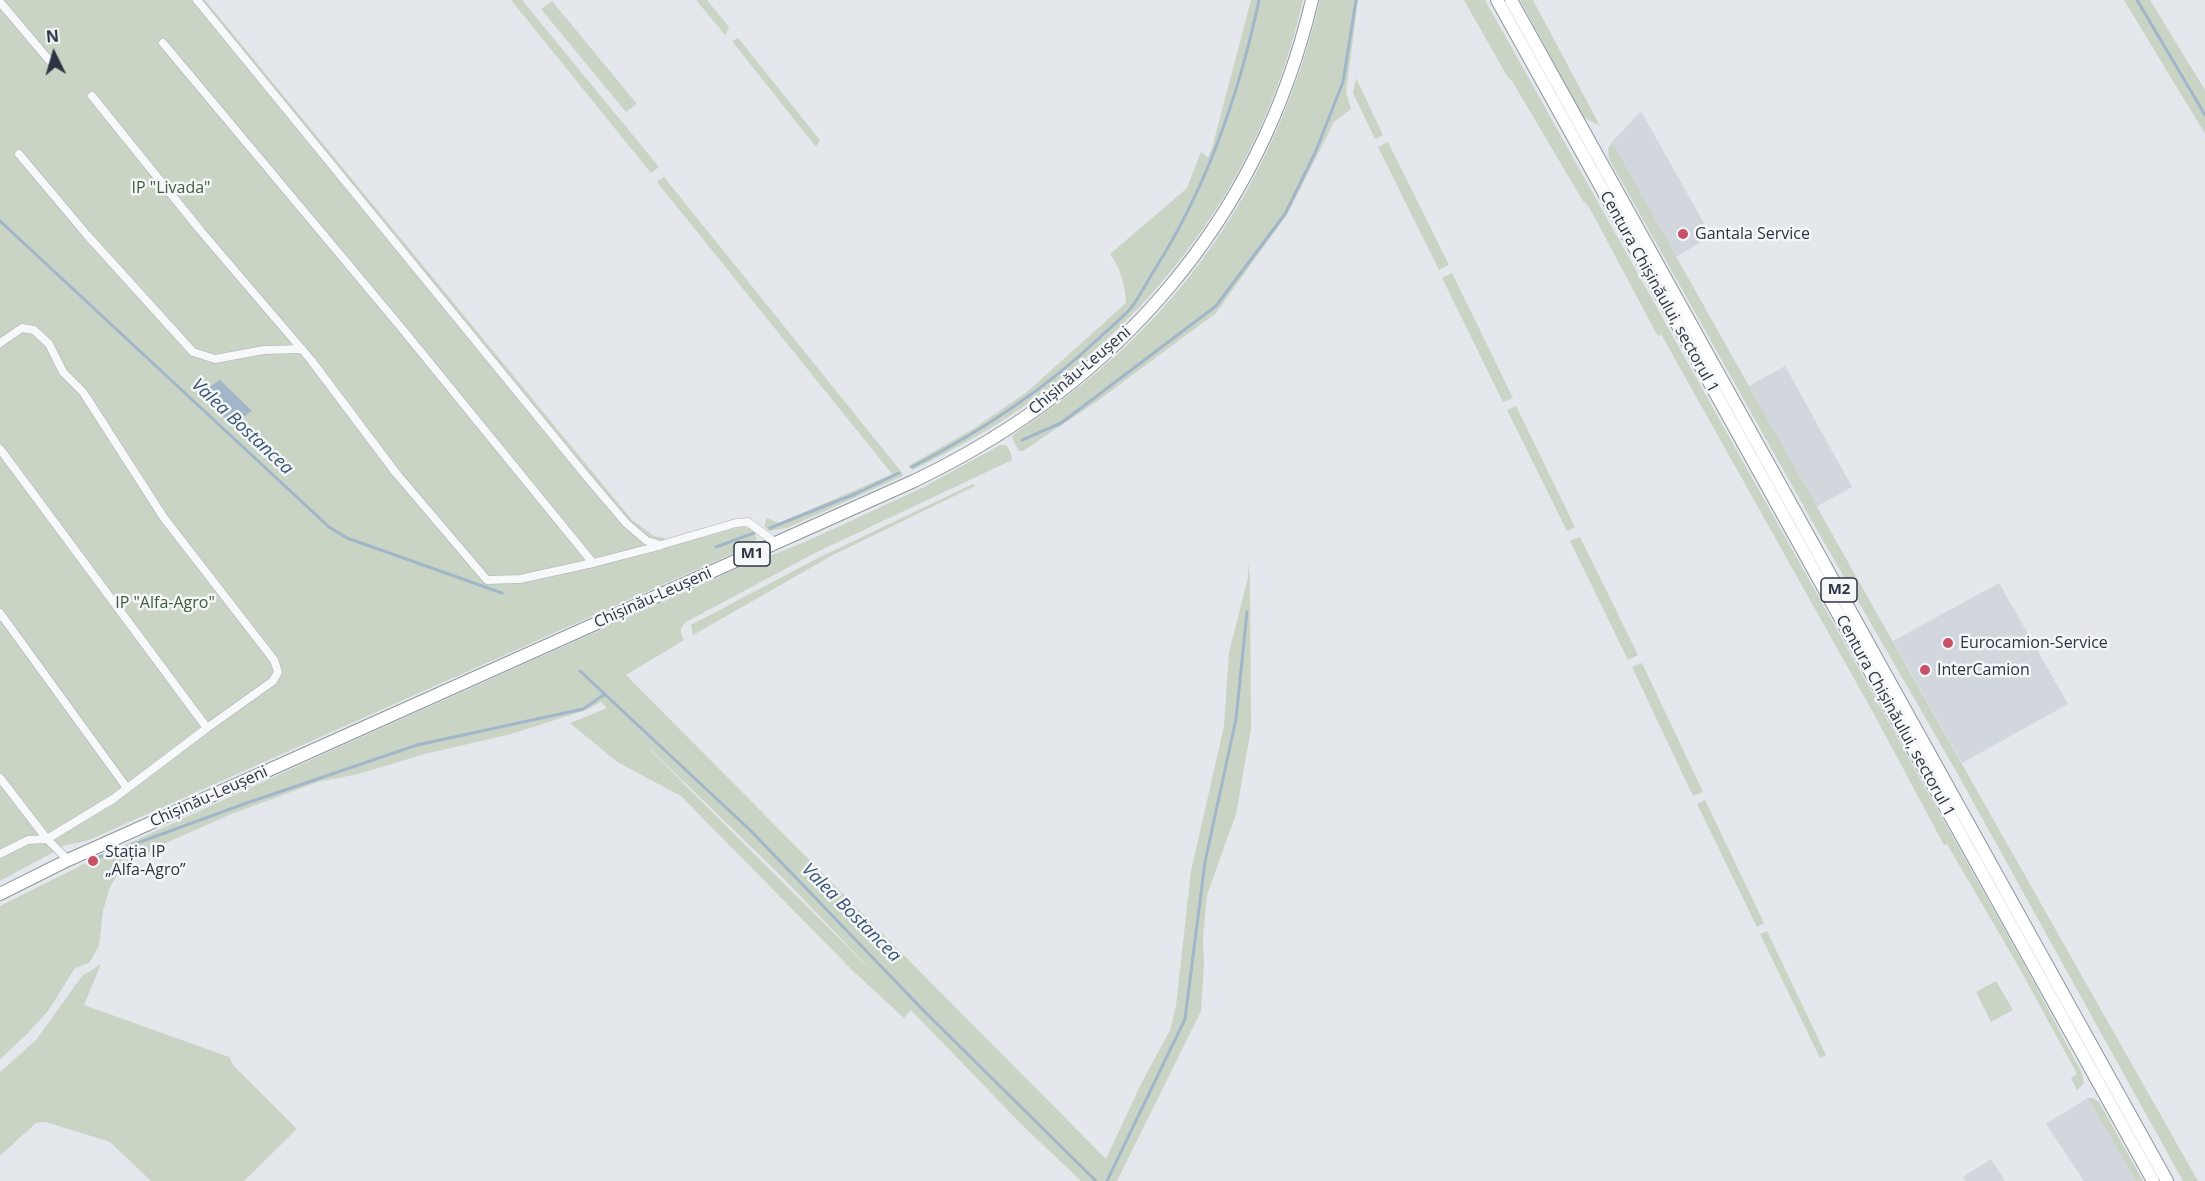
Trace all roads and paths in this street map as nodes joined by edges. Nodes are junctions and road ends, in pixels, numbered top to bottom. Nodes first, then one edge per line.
1 (197, 0) edge
2 (1312, 0) edge
3 (1497, 0) edge
4 (1511, 0) edge
5 (0, 2) edge
6 (163, 43) dead end
7 (49, 60) dead end
8 (92, 96) dead end
9 (19, 154) dead end
10 (0, 343) edge
11 (302, 349) junction
12 (0, 449) edge
13 (777, 543) junction
14 (661, 545) junction
15 (593, 563) junction
16 (0, 613) edge
17 (207, 728) junction
18 (0, 778) edge
19 (127, 788) junction
20 (46, 839) junction
21 (0, 854) edge
22 (68, 860) junction
23 (0, 894) edge
24 (2153, 1181) edge
25 (2167, 1181) edge

1 - 14 street
2 - 13 highway, Chișinău-Leușeni / M1
3 - 24 highway, Centura Chișinăului, sectorul 1 / M2
4 - 25 highway, Centura Chișinăului, sectorul 1 / M2
5 - 7 street
6 - 15 street
8 - 11 street
9 - 11 street
10 - 17 street
11 - 15 street
12 - 17 street
13 - 14 street
13 - 22 highway, Chișinău-Leușeni / M1
14 - 15 street
16 - 19 street
17 - 19 street
18 - 20 street
19 - 20 street
20 - 21 street
20 - 22 street
22 - 23 highway, Chișinău-Leușeni / M1

